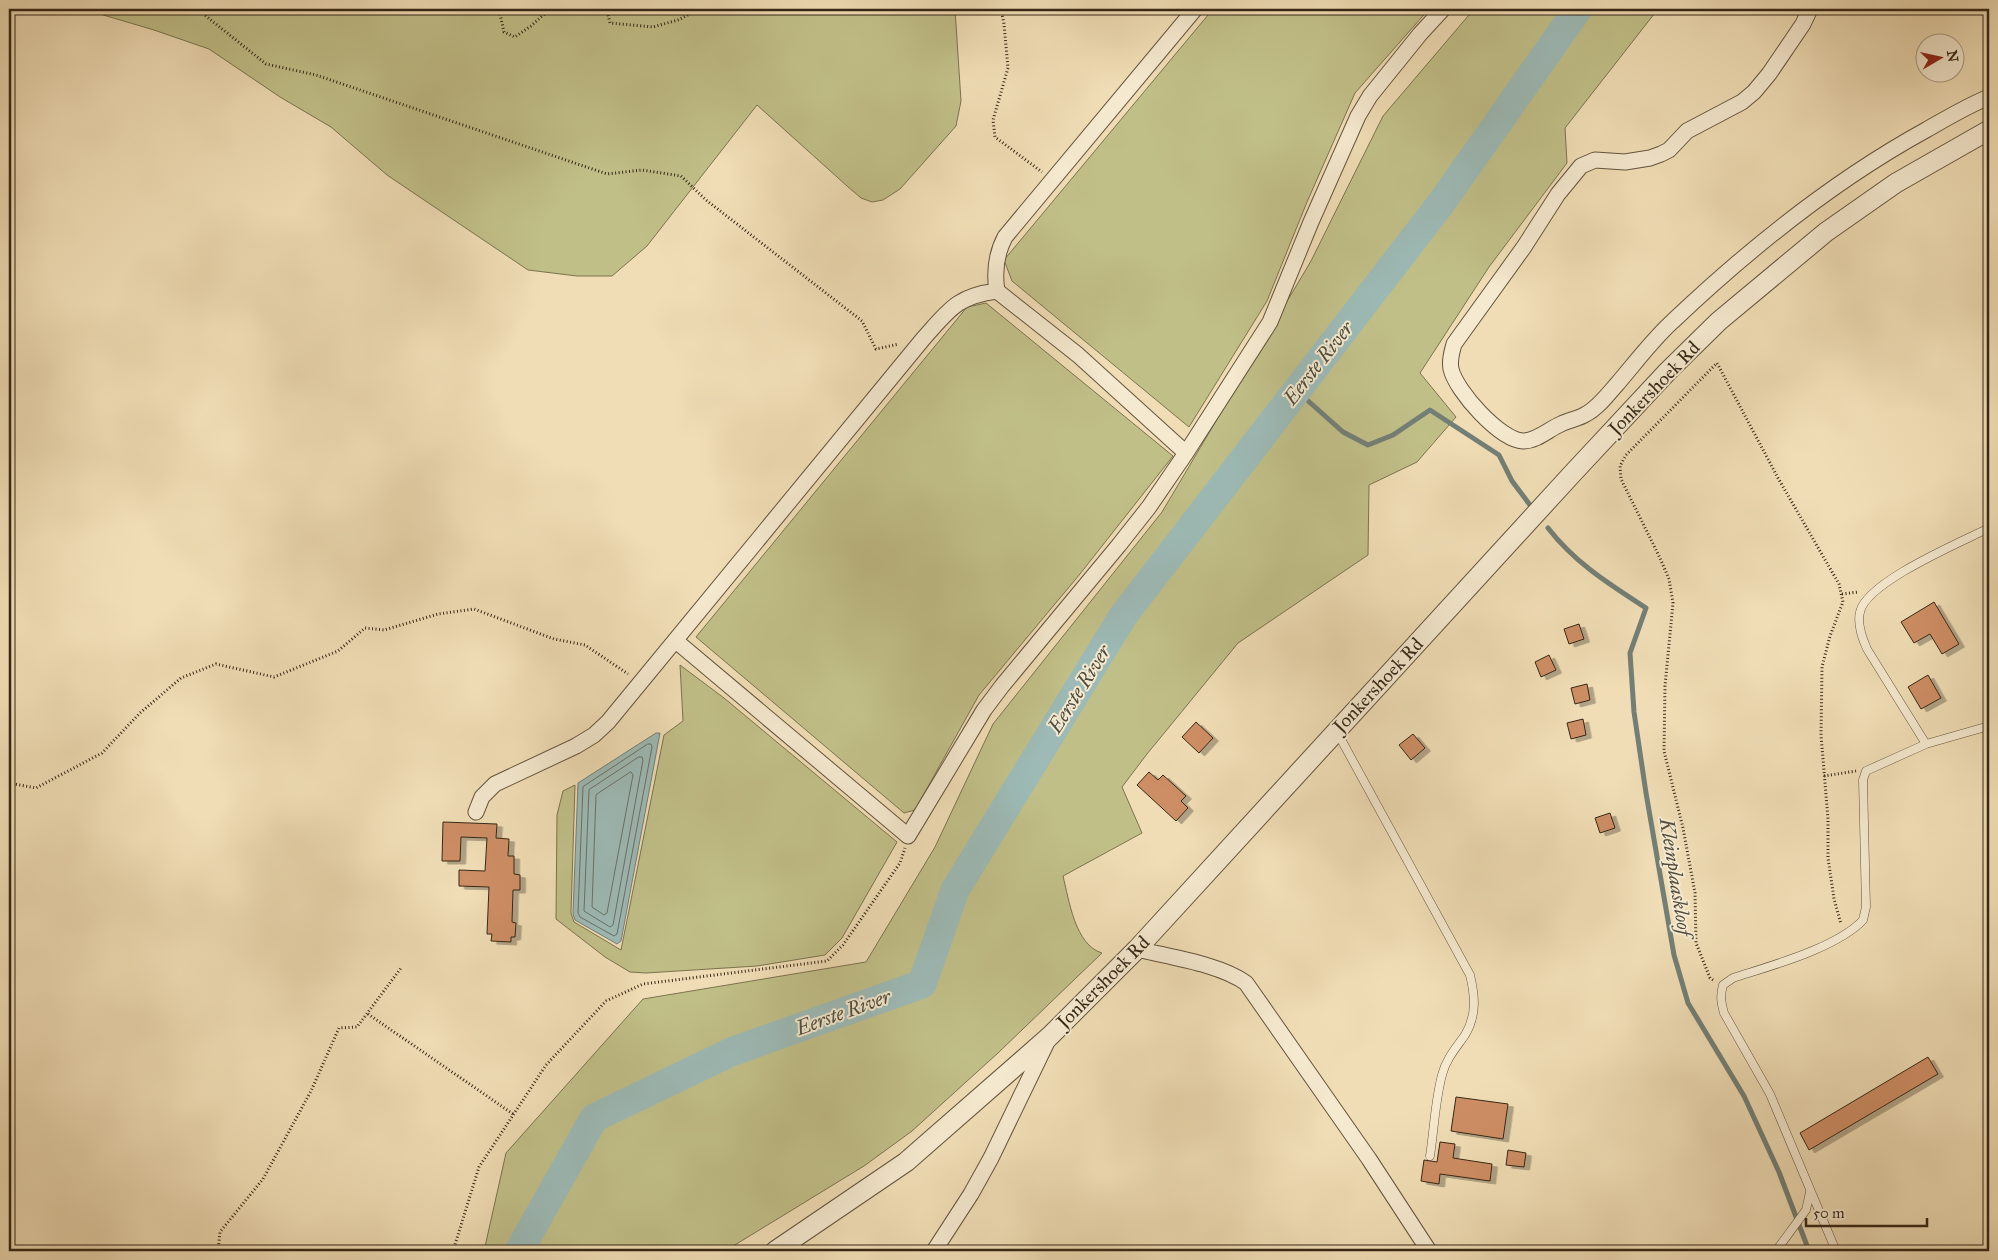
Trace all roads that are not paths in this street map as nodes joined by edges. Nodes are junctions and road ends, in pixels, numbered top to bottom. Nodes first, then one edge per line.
1 (1196, 9) edge
2 (1443, 9) edge
3 (1810, 9) edge
4 (1989, 97) edge
5 (1989, 130) edge
6 (997, 291) junction
7 (1186, 453) junction
8 (1989, 528) edge
9 (676, 641) junction
10 (1989, 726) edge
11 (1336, 731) junction
12 (1926, 744) junction
13 (476, 812) dead end
14 (1137, 949) junction
15 (1050, 1036) junction
16 (1430, 1156) dead end
17 (1810, 1192) junction
18 (935, 1250) edge
19 (775, 1251) edge
20 (1429, 1251) edge
21 (1776, 1251) edge
22 (1836, 1251) edge

1 - 6 street
2 - 7 street
3 - 4 street
5 - 11 street, Jonkershoek Rd
6 - 7 street
6 - 9 street
7 - 9 street
8 - 12 lane
9 - 13 street
10 - 12 lane
11 - 14 street, Jonkershoek Rd
11 - 16 lane
12 - 17 lane
14 - 15 street, Jonkershoek Rd
14 - 20 street
15 - 18 street
15 - 19 street, Jonkershoek Rd
17 - 21 lane
17 - 22 lane

